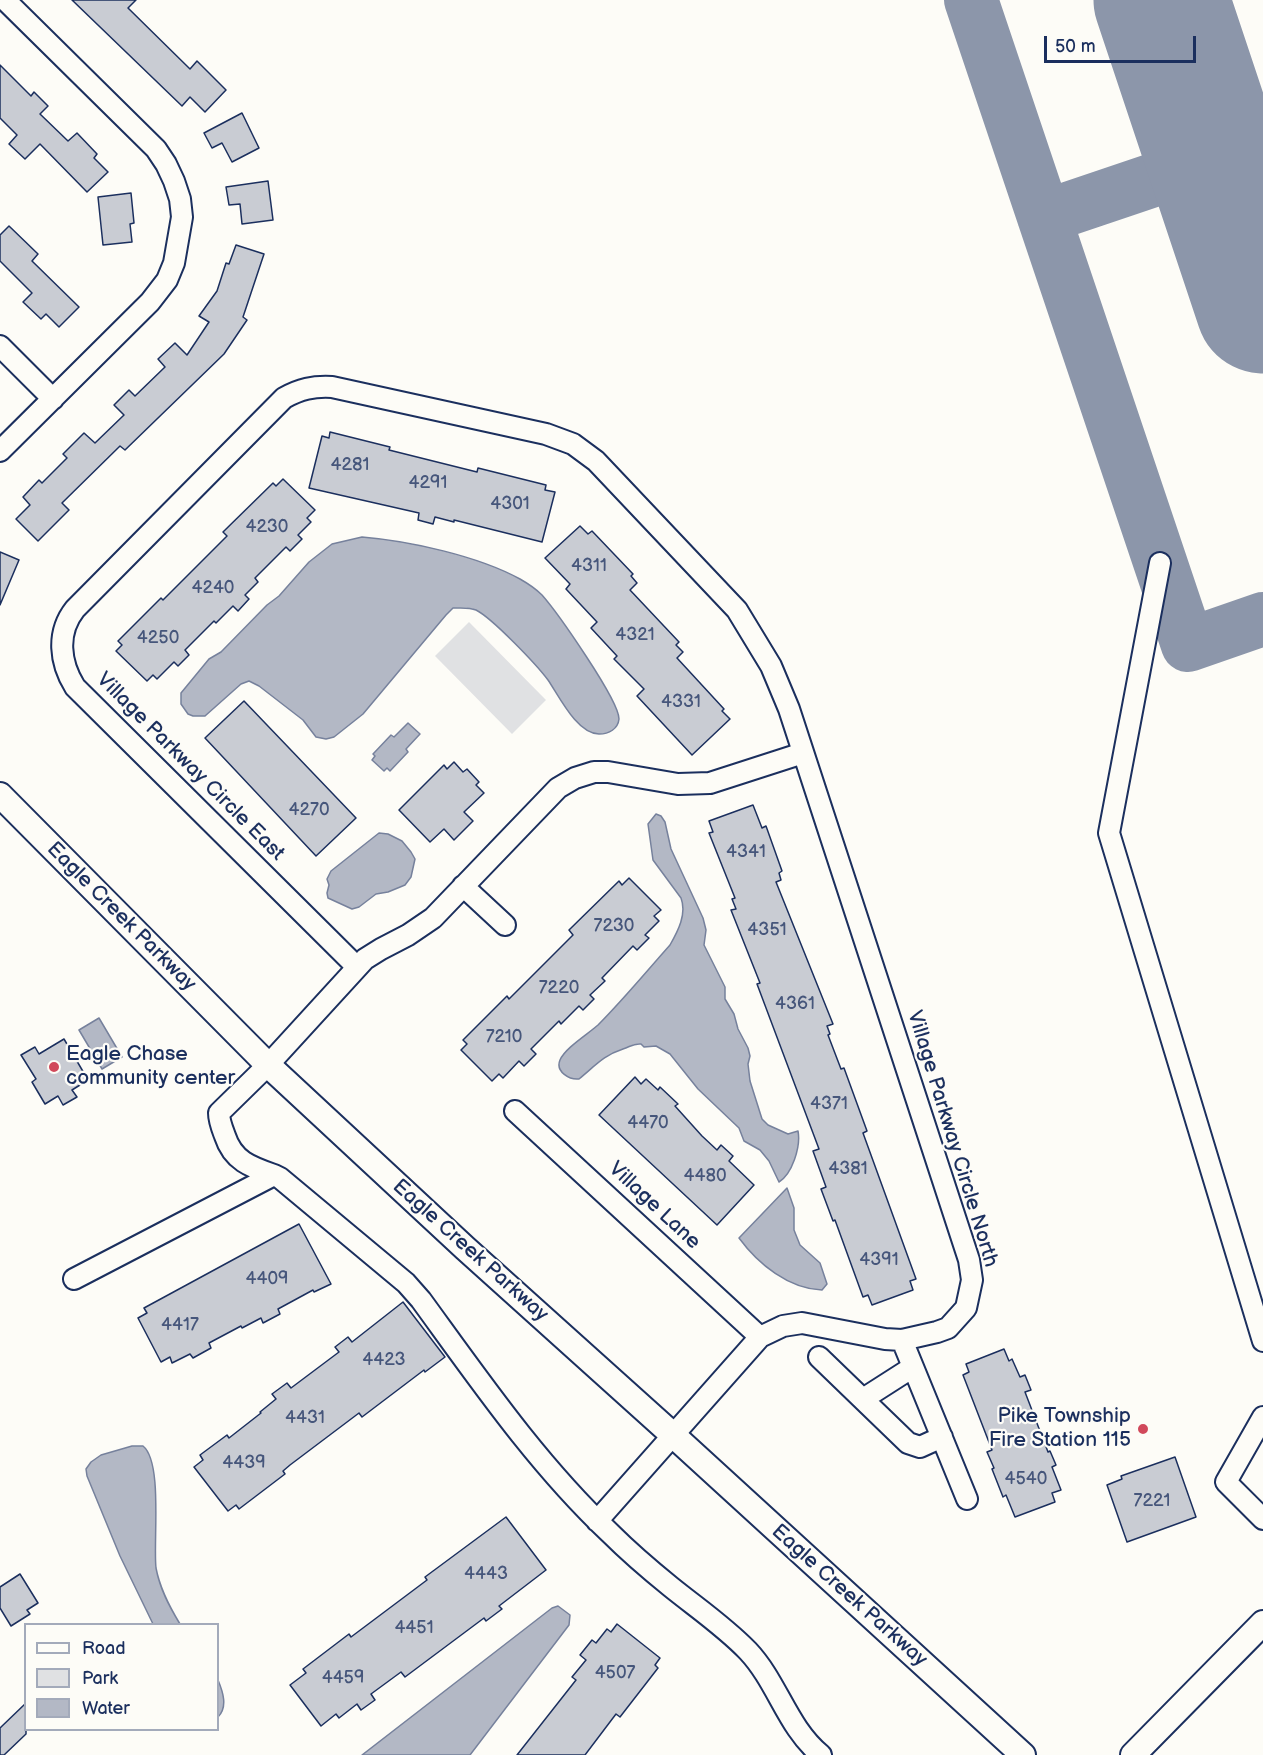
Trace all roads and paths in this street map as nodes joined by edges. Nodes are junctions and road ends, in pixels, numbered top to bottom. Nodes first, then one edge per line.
1 (5, 0) edge
2 (0, 346) edge
3 (53, 399) junction
4 (0, 451) edge
5 (1160, 562) dead end
6 (803, 753) junction
7 (0, 795) edge
8 (463, 886) junction
9 (505, 924) dead end
10 (357, 967) junction
11 (268, 1065) junction
12 (515, 1111) dead end
13 (274, 1175) junction
14 (74, 1280) dead end
15 (760, 1337) junction
16 (902, 1340) junction
17 (1263, 1341) edge
18 (819, 1357) dead end
19 (913, 1367) junction
20 (863, 1399) junction
21 (1263, 1417) edge
22 (674, 1436) junction
23 (942, 1437) junction
24 (967, 1499) dead end
25 (1263, 1519) edge
26 (597, 1521) junction
27 (1263, 1623) edge
28 (821, 1755) edge
29 (1023, 1755) edge
30 (1133, 1755) edge

1 - 3 street
2 - 3 street
3 - 4 street
5 - 17 street
6 - 8 street
6 - 10 street, Village Parkway Circle East
6 - 16 street, Village Parkway Circle North
7 - 11 main road, Eagle Creek Parkway
8 - 9 street
8 - 10 street
10 - 11 street
11 - 13 street
11 - 22 main road, Eagle Creek Parkway
12 - 15 street, Village Lane
13 - 14 street
13 - 26 street
15 - 16 street, Village Parkway Circle North
15 - 22 street, Village Parkway Circle North
16 - 19 street
18 - 20 street
19 - 20 street
19 - 23 street
20 - 23 street
21 - 25 street
22 - 26 street
22 - 29 main road, Eagle Creek Parkway
23 - 24 street
26 - 28 street
27 - 30 main road

